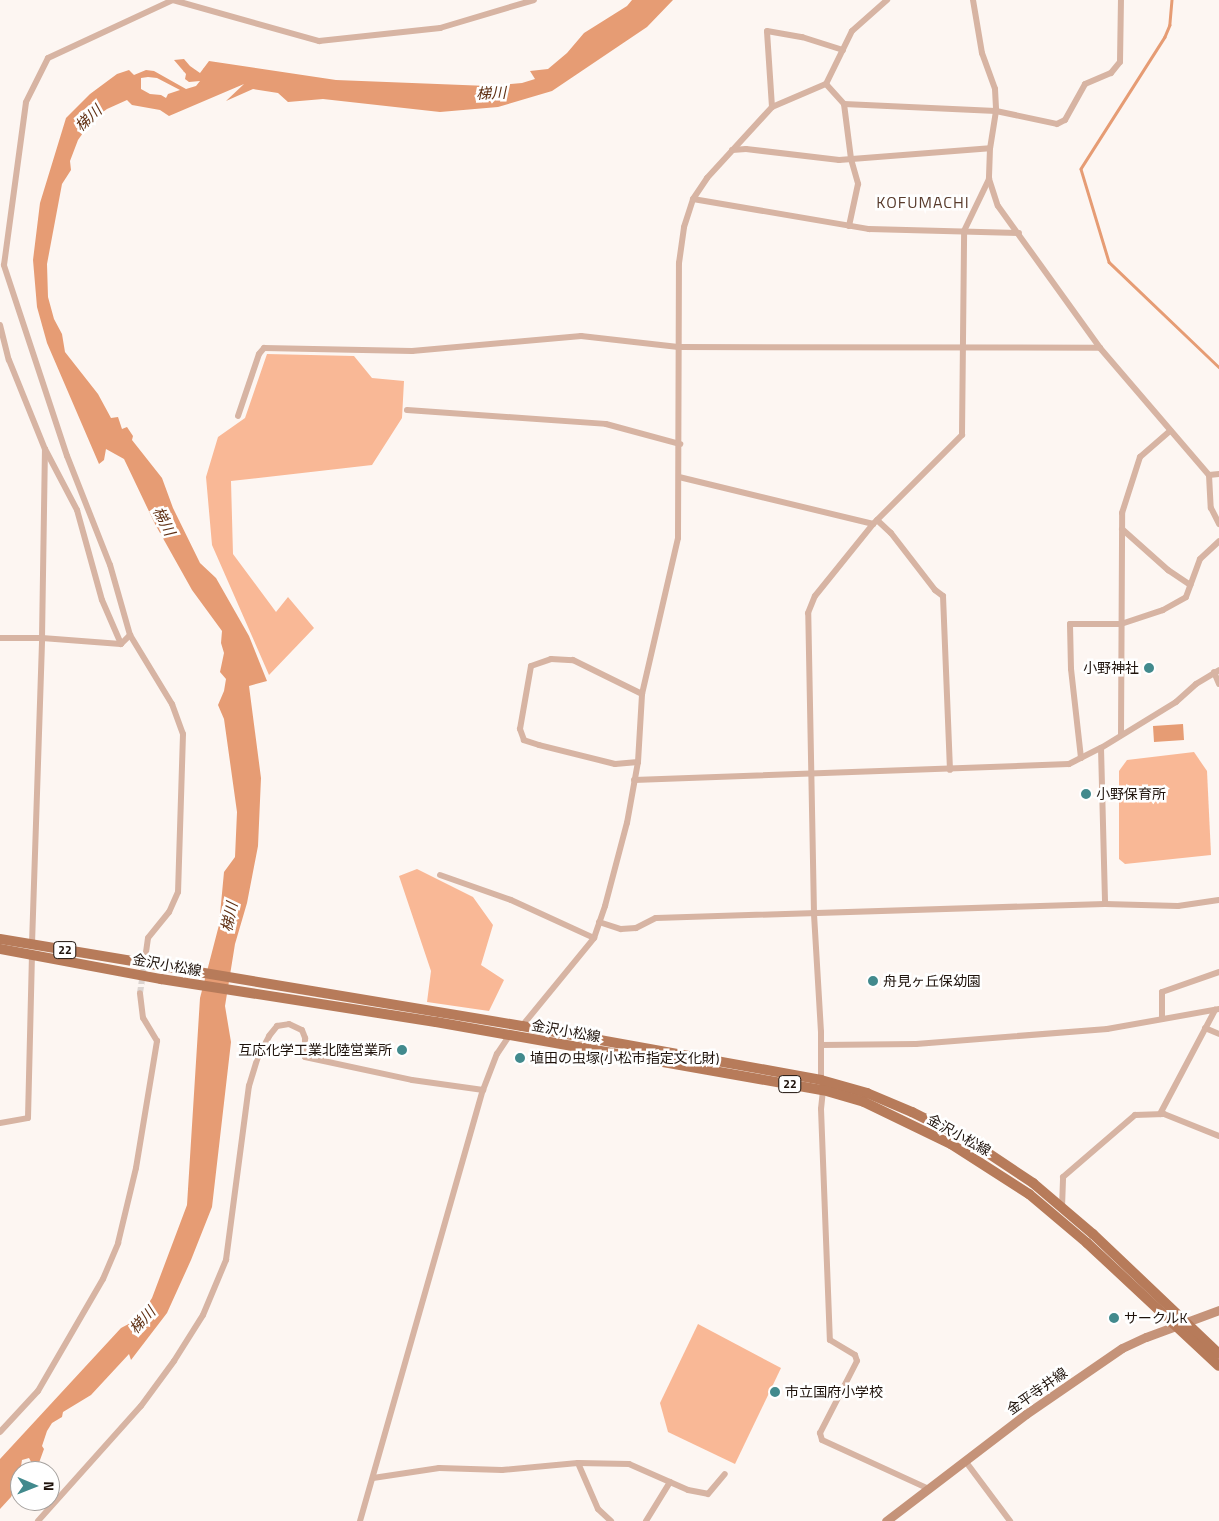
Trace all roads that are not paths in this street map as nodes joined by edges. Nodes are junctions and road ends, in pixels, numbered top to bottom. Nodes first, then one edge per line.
1 (534, 0) edge
2 (887, 0) edge
3 (973, 0) edge
4 (1121, 0) edge
5 (843, 50) junction
6 (826, 84) junction
7 (844, 104) junction
8 (772, 107) junction
9 (996, 111) junction
10 (990, 148) junction
11 (732, 150) junction
12 (851, 159) junction
13 (989, 179) junction
14 (693, 199) junction
15 (850, 226) junction
16 (964, 231) junction
17 (1019, 234) junction
18 (0, 325) edge
19 (962, 347) junction
20 (678, 348) junction
21 (1100, 348) junction
22 (407, 410) dead end
23 (238, 416) dead end
24 (1170, 431) junction
25 (680, 444) junction
26 (45, 449) junction
27 (1219, 474) edge
28 (1208, 476) junction
29 (679, 477) junction
30 (875, 522) junction
31 (1219, 524) edge
32 (1122, 530) junction
33 (1219, 541) edge
34 (1190, 585) junction
35 (1122, 624) junction
36 (130, 635) junction
37 (0, 638) edge
38 (42, 638) junction
39 (121, 644) junction
40 (1216, 671) edge
41 (1219, 684) edge
42 (642, 694) junction
43 (1121, 734) junction
44 (1101, 748) junction
45 (1081, 758) junction
46 (638, 762) junction
47 (950, 770) junction
48 (812, 774) junction
49 (634, 780) junction
50 (440, 875) dead end
51 (1219, 900) edge
52 (1105, 904) junction
53 (814, 912) junction
54 (599, 922) junction
55 (0, 938) edge
56 (594, 938) junction
57 (32, 944) junction
58 (0, 949) edge
59 (146, 953) tunnel mouth
60 (32, 955) junction
61 (1219, 972) edge
62 (140, 992) tunnel mouth
63 (1217, 1010) edge
64 (1162, 1019) junction
65 (522, 1026) junction
66 (1205, 1028) junction
67 (1219, 1034) edge
68 (509, 1036) junction
69 (821, 1045) junction
70 (822, 1085) junction
71 (483, 1090) junction
72 (1160, 1114) junction
73 (0, 1123) edge
74 (1219, 1136) edge
75 (1062, 1208) junction
76 (1219, 1310) edge
77 (1179, 1324) junction
78 (1219, 1354) edge
79 (1219, 1366) edge
80 (0, 1432) edge
81 (966, 1462) junction
82 (578, 1463) junction
83 (725, 1474) dead end
84 (373, 1478) junction
85 (670, 1482) junction
86 (929, 1489) junction
87 (38, 1521) edge
88 (360, 1521) edge
89 (611, 1521) edge
90 (646, 1521) edge
91 (886, 1521) edge
92 (1010, 1521) edge

1 - 36 street
2 - 5 street
3 - 9 street
4 - 9 street
5 - 6 street
5 - 8 street
6 - 7 street
6 - 8 street
7 - 9 street
7 - 12 street
8 - 11 street
9 - 10 street
10 - 12 street
10 - 13 street
11 - 12 street
11 - 14 street
12 - 15 street
13 - 16 street
13 - 17 street
14 - 15 street
14 - 20 street
15 - 16 street
16 - 17 street
16 - 19 street
17 - 21 street
18 - 26 street
19 - 20 street
19 - 21 street
19 - 30 street
20 - 23 street
20 - 25 street
21 - 24 street
22 - 25 street
24 - 28 street
24 - 32 street
25 - 29 street
26 - 38 street
26 - 39 street
27 - 28 street
28 - 31 street
29 - 30 street
29 - 42 street
30 - 47 street
30 - 48 street
32 - 34 street
32 - 35 street
33 - 34 street
34 - 35 street
35 - 43 street
35 - 45 street
36 - 39 street
36 - 59 street
37 - 38 street
38 - 39 street
38 - 57 street
40 - 41 street
40 - 43 street
42 - 46 street
42 - 46 street
43 - 44 street
44 - 45 street
44 - 52 street
45 - 47 street
46 - 49 street
47 - 48 street
48 - 49 street
48 - 53 street
49 - 54 street
50 - 56 street
51 - 52 street
52 - 53 street
53 - 54 street
53 - 69 street
54 - 56 street
55 - 57 main road, 金沢小松線 / 22
56 - 65 street
57 - 65 main road, 金沢小松線 / 22
58 - 60 main road, 金沢小松線 / 22
60 - 68 main road, 金沢小松線 / 22
60 - 73 street
61 - 64 street
62 - 80 street
63 - 64 street
63 - 66 street
64 - 69 street
65 - 70 main road, 金沢小松線 / 22
66 - 67 street
66 - 72 street
68 - 70 main road, 金沢小松線 / 22
68 - 71 street
69 - 70 street
70 - 75 main road, 金沢小松線 / 22
70 - 77 main road, 金沢小松線 / 22
70 - 86 street
71 - 84 street
71 - 87 street
72 - 74 street
72 - 75 street
75 - 77 main road, 金沢小松線 / 22
76 - 77 main road, 金平寺井線
77 - 78 main road, 金沢小松線 / 22
77 - 79 main road, 金沢小松線 / 22
77 - 81 main road, 金平寺井線
81 - 86 main road, 金平寺井線
81 - 92 street
82 - 84 street
82 - 85 street
82 - 89 street
83 - 85 street
84 - 88 street
85 - 90 street
86 - 91 main road, 金平寺井線

